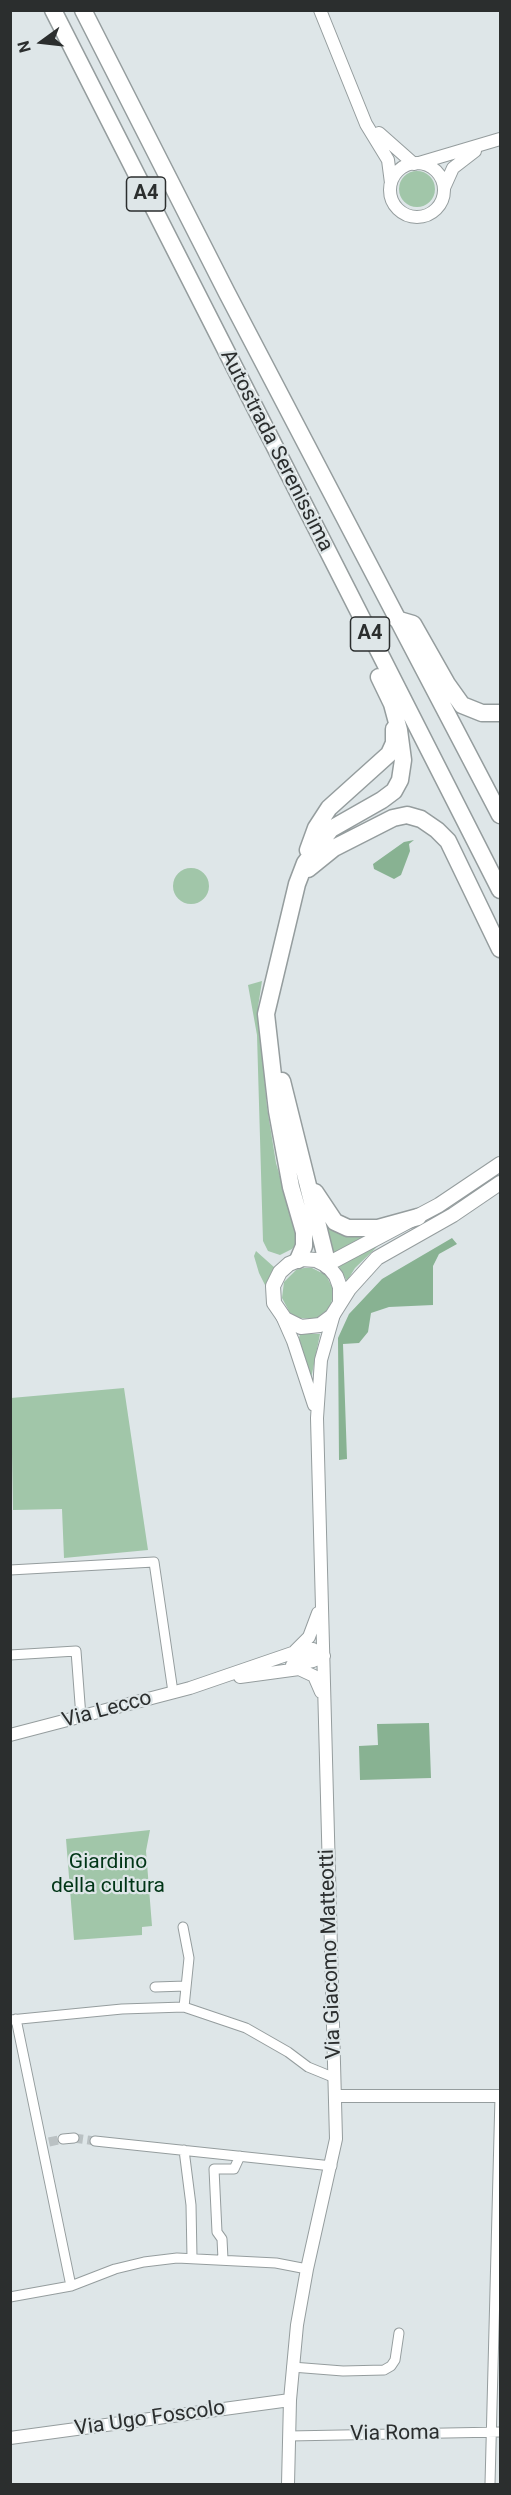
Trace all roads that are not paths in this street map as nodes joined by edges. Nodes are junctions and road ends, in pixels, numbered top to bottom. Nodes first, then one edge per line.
1 (53, 10) edge
2 (83, 10) edge
3 (320, 10) edge
4 (327, 10) edge
5 (501, 139) edge
6 (484, 146) junction
7 (416, 163) junction
8 (391, 183) junction
9 (444, 188) junction
10 (238, 378) junction
11 (396, 619) junction
12 (392, 705) junction
13 (501, 713) edge
14 (501, 815) edge
15 (305, 863) junction
16 (297, 884) junction
17 (501, 890) edge
18 (501, 949) edge
19 (266, 1025) junction
20 (501, 1164) edge
21 (303, 1165) junction
22 (501, 1183) edge
23 (422, 1224) junction
24 (298, 1260) junction
25 (327, 1265) junction
26 (337, 1307) junction
27 (282, 1316) junction
28 (317, 1418) junction
29 (10, 1570) edge
30 (322, 1591) junction
31 (295, 1652) junction
32 (10, 1655) edge
33 (324, 1656) junction
34 (265, 1672) junction
35 (204, 1684) junction
36 (174, 1692) junction
37 (325, 1710) junction
38 (81, 1717) junction
39 (10, 1735) edge
40 (183, 1927) dead end
41 (186, 1986) junction
42 (155, 1987) dead end
43 (184, 2007) junction
44 (13, 2019) edge
45 (335, 2078) junction
46 (336, 2096) junction
47 (500, 2096) edge
48 (74, 2138) tunnel mouth
49 (63, 2139) tunnel mouth
50 (95, 2141) tunnel mouth
51 (184, 2150) junction
52 (240, 2156) junction
53 (332, 2166) junction
54 (192, 2257) junction
55 (224, 2259) junction
56 (307, 2269) junction
57 (71, 2286) junction
58 (10, 2297) edge
59 (399, 2333) dead end
60 (292, 2367) junction
61 (290, 2400) junction
62 (496, 2432) edge
63 (289, 2436) junction
64 (10, 2438) edge
65 (288, 2484) edge
66 (490, 2484) edge

1 - 10 highway, Autostrada Serenissima / A4
2 - 11 highway, Autostrada Serenissima / A4
3 - 8 street
4 - 7 street
5 - 6 street
6 - 7 street
6 - 9 street
7 - 8 street
7 - 9 street
8 - 9 street
10 - 12 highway
10 - 17 highway, Autostrada Serenissima / A4
11 - 13 highway
11 - 14 highway, Autostrada Serenissima / A4
12 - 15 highway
12 - 15 highway
15 - 16 highway
16 - 18 highway
16 - 19 highway
19 - 21 highway
19 - 24 highway
20 - 23 main road
21 - 23 highway
21 - 25 highway
22 - 23 main road
23 - 25 main road
23 - 26 main road
24 - 25 main road
24 - 27 main road
25 - 26 main road
26 - 27 main road
26 - 28 street, Via Giacomo Matteotti
27 - 28 street, Via Giacomo Matteotti
28 - 30 street, Via Giacomo Matteotti
29 - 36 street
30 - 31 street
30 - 33 street, Via Giacomo Matteotti
31 - 33 street, Via Lecco
31 - 35 street, Via Lecco
32 - 38 street
33 - 34 street, Via Lecco
33 - 37 street, Via Giacomo Matteotti
34 - 35 street, Via Lecco
34 - 37 street, Via Lecco
35 - 36 street, Via Lecco
36 - 38 street, Via Lecco
37 - 45 street, Via Giacomo Matteotti
38 - 39 street, Via Lecco
40 - 41 street
41 - 42 street
41 - 43 street
43 - 44 street
43 - 45 street
44 - 57 street
45 - 46 street, Via Giacomo Matteotti
46 - 47 street
46 - 53 street, Via Giacomo Matteotti
47 - 62 street
48 - 49 street
50 - 51 street
51 - 52 street
51 - 54 street
52 - 53 street
52 - 55 street
53 - 56 street, Via Giacomo Matteotti
54 - 55 street
54 - 57 street
55 - 56 street
56 - 60 street, Via Giacomo Matteotti
57 - 58 street
59 - 60 street
60 - 61 street, Via Giacomo Matteotti
61 - 63 street, Via Giacomo Matteotti
61 - 64 street, Via Ugo Foscolo
62 - 63 street, Via Roma
62 - 66 street
63 - 65 street, Via Giacomo Matteotti

